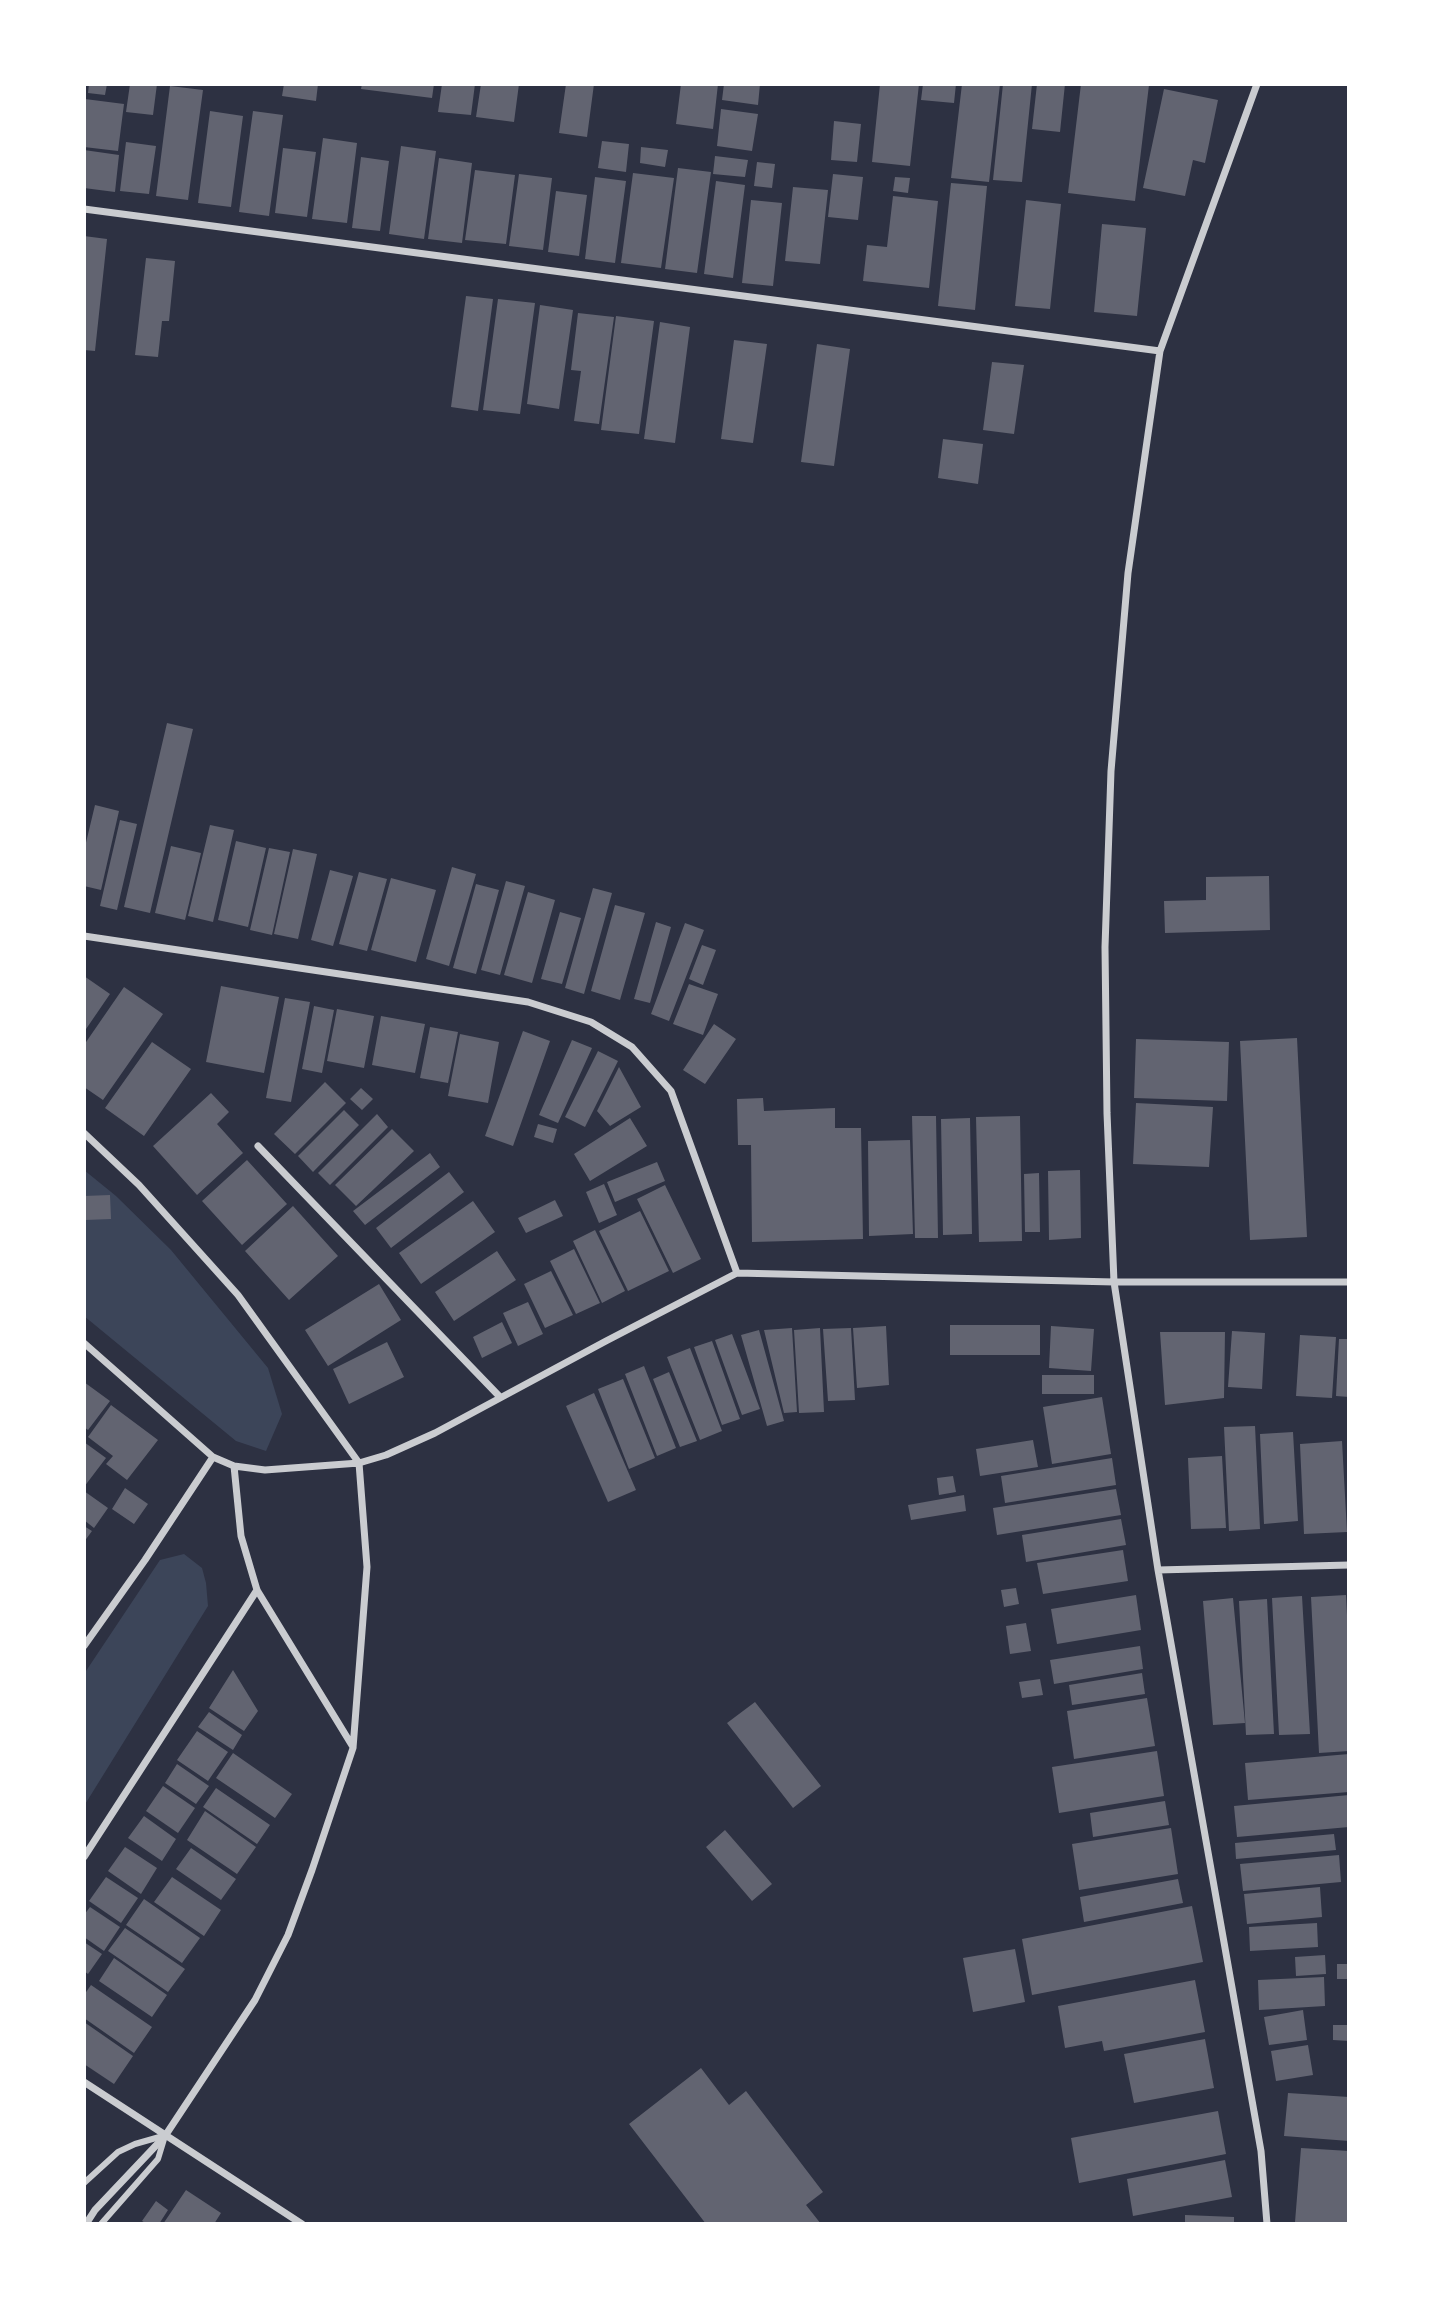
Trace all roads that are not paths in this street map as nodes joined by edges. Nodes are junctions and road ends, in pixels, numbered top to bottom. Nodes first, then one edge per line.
1 (1257, 84) edge
2 (84, 209) edge
3 (1160, 351) junction
4 (84, 936) edge
5 (84, 1133) edge
6 (258, 1146) dead end
7 (737, 1273) junction
8 (1114, 1282) junction
9 (1349, 1282) edge
10 (84, 1343) edge
11 (500, 1397) junction
12 (213, 1457) junction
13 (359, 1463) junction
14 (234, 1466) junction
15 (1349, 1565) edge
16 (1158, 1570) junction
17 (257, 1590) junction
18 (84, 1646) edge
19 (353, 1748) junction
20 (84, 1857) edge
21 (84, 2082) edge
22 (165, 2136) junction
23 (84, 2183) edge
24 (86, 2224) edge
25 (101, 2224) edge
26 (302, 2224) edge
27 (1267, 2224) edge

1 - 3 street
2 - 3 street
3 - 8 street
4 - 7 street
5 - 13 street
6 - 11 street
7 - 8 street
7 - 11 street
8 - 9 street
8 - 16 street
10 - 12 street
11 - 13 street
12 - 14 street
12 - 18 street
13 - 14 street
13 - 19 street
14 - 17 street
15 - 16 street
16 - 27 street
17 - 19 street
17 - 20 street
19 - 22 street
21 - 22 street
22 - 23 street
22 - 24 street
22 - 25 street
22 - 26 street

